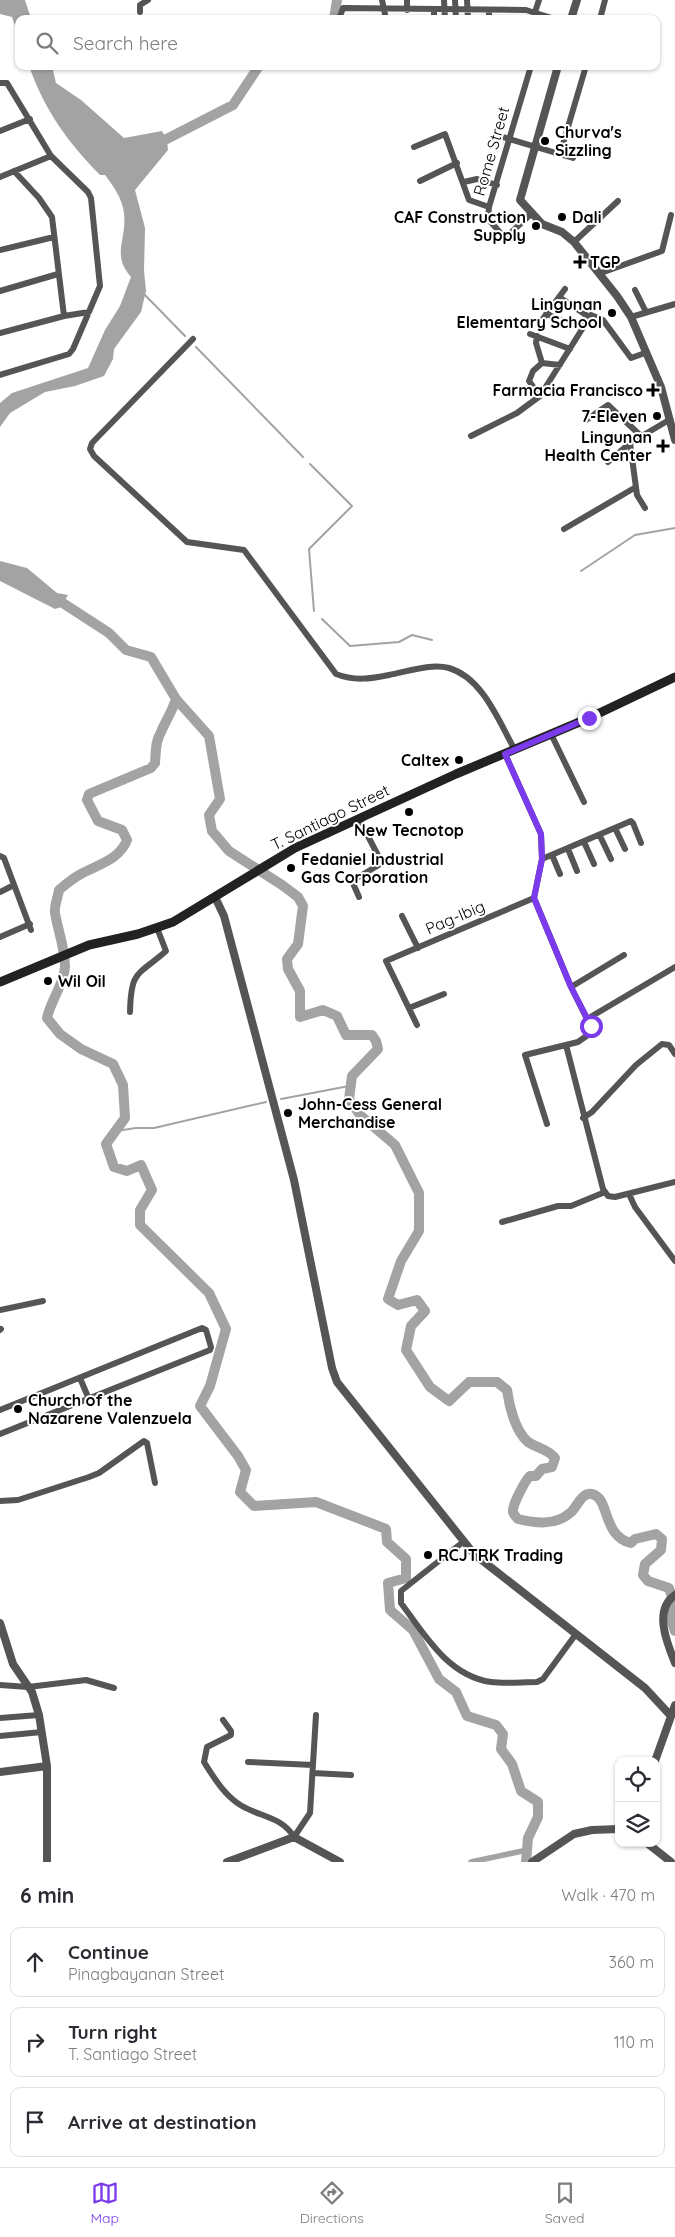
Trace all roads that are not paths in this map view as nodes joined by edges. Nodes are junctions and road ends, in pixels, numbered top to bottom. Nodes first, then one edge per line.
1 (148, 0) edge
2 (382, 0) edge
3 (407, 0) edge
4 (444, 0) edge
5 (456, 0) edge
6 (467, 0) edge
7 (539, 0) edge
8 (577, 0) edge
9 (605, 0) edge
10 (383, 10) junction
11 (409, 10) junction
12 (423, 10) junction
13 (434, 10) junction
14 (445, 10) junction
15 (456, 10) junction
16 (468, 10) junction
17 (489, 10) junction
18 (509, 10) junction
19 (140, 12) dead end
20 (535, 12) junction
21 (340, 15) edge
22 (385, 15) edge
23 (411, 15) edge
24 (423, 15) edge
25 (434, 15) edge
26 (445, 15) edge
27 (456, 15) edge
28 (468, 15) edge
29 (489, 15) edge
30 (510, 15) edge
31 (543, 15) edge
32 (572, 15) edge
33 (601, 15) edge
34 (530, 70) edge
35 (555, 70) edge
36 (585, 70) edge
37 (2, 82) edge
38 (30, 119) junction
39 (0, 131) edge
40 (496, 135) dead end
41 (509, 139) junction
42 (414, 147) dead end
43 (536, 148) junction
44 (560, 154) junction
45 (51, 156) junction
46 (573, 158) dead end
47 (458, 163) junction
48 (14, 171) junction
49 (0, 177) edge
50 (420, 181) dead end
51 (464, 182) junction
52 (497, 185) junction
53 (618, 201) dead end
54 (489, 207) junction
55 (531, 214) junction
56 (671, 215) dead end
57 (54, 237) junction
58 (574, 242) junction
59 (0, 250) edge
60 (601, 273) junction
61 (58, 274) junction
62 (565, 289) dead end
63 (635, 290) dead end
64 (0, 291) edge
65 (559, 297) junction
66 (675, 304) edge
67 (89, 312) junction
68 (646, 312) junction
69 (546, 314) junction
70 (64, 316) junction
71 (589, 317) junction
72 (631, 317) junction
73 (559, 320) dead end
74 (539, 324) dead end
75 (0, 333) edge
76 (530, 334) dead end
77 (537, 336) junction
78 (193, 339) dead end
79 (570, 348) junction
80 (645, 353) junction
81 (542, 363) junction
82 (560, 365) junction
83 (0, 375) edge
84 (540, 396) junction
85 (586, 420) dead end
86 (669, 420) junction
87 (471, 436) dead end
88 (641, 436) junction
89 (675, 436) edge
90 (630, 443) junction
91 (608, 462) dead end
92 (636, 487) junction
93 (645, 508) dead end
94 (564, 529) dead end
95 (675, 677) edge
96 (551, 734) junction
97 (514, 750) junction
98 (505, 754) junction
99 (584, 802) dead end
100 (359, 818) junction
101 (615, 828) junction
102 (600, 836) junction
103 (584, 842) junction
104 (641, 842) dead end
105 (568, 850) junction
106 (625, 850) dead end
107 (552, 855) junction
108 (0, 856) edge
109 (611, 858) dead end
110 (542, 859) junction
111 (594, 864) dead end
112 (577, 871) dead end
113 (560, 874) dead end
114 (14, 885) junction
115 (0, 892) edge
116 (215, 897) junction
117 (359, 898) dead end
118 (534, 898) junction
119 (402, 916) dead end
120 (157, 928) junction
121 (0, 937) edge
122 (418, 948) junction
123 (624, 955) dead end
124 (675, 967) edge
125 (0, 982) edge
126 (571, 987) junction
127 (444, 994) dead end
128 (409, 1008) junction
129 (130, 1012) dead end
130 (588, 1019) junction
131 (417, 1025) dead end
132 (566, 1045) junction
133 (675, 1054) edge
134 (583, 1118) junction
135 (547, 1124) dead end
136 (675, 1182) edge
137 (605, 1192) junction
138 (629, 1194) junction
139 (502, 1222) dead end
140 (675, 1261) edge
141 (43, 1301) dead end
142 (0, 1310) edge
143 (80, 1378) junction
144 (88, 1397) junction
145 (0, 1410) edge
146 (0, 1434) edge
147 (155, 1483) dead end
148 (0, 1501) edge
149 (463, 1542) junction
150 (672, 1597) edge
151 (1, 1628) edge
152 (576, 1634) junction
153 (675, 1664) edge
154 (0, 1685) edge
155 (28, 1687) junction
156 (114, 1688) dead end
157 (675, 1705) edge
158 (39, 1715) junction
159 (316, 1715) dead end
160 (0, 1718) edge
161 (673, 1718) edge
162 (223, 1720) dead end
163 (42, 1732) junction
164 (0, 1736) edge
165 (657, 1757) edge
166 (248, 1762) dead end
167 (47, 1766) junction
168 (313, 1766) junction
169 (0, 1772) edge
170 (312, 1774) junction
171 (351, 1775) dead end
172 (615, 1829) edge
173 (294, 1837) junction
174 (652, 1847) edge
175 (47, 1862) edge
176 (227, 1862) edge
177 (340, 1862) edge
178 (532, 1862) edge
179 (671, 1862) edge

1 - 19 street
2 - 10 street
3 - 11 street
4 - 14 street
5 - 15 street
6 - 16 street
7 - 20 street
8 - 32 street
9 - 33 street
10 - 11 street
10 - 21 street
10 - 22 street
11 - 12 street
11 - 23 street
12 - 13 street
12 - 24 street
13 - 14 street
13 - 25 street
14 - 15 street
14 - 26 street
15 - 16 street
15 - 27 street
16 - 17 street
16 - 28 street
17 - 18 street
17 - 29 street
18 - 20 street
18 - 30 street
20 - 31 street
34 - 41 street, Rome Street
35 - 43 street
36 - 44 street
37 - 38 street
38 - 39 street
38 - 45 street
40 - 41 street
41 - 43 street
41 - 52 street, Rome Street
42 - 47 street
43 - 44 street
43 - 55 street
44 - 46 street
45 - 48 street
45 - 67 street
47 - 50 street
47 - 51 street
48 - 49 street
48 - 57 street
51 - 52 street
51 - 54 street
52 - 54 street, Rome Street
53 - 58 street
54 - 55 street, Rome Street
55 - 58 street
56 - 60 street
57 - 59 street
57 - 61 street
58 - 60 street
60 - 72 street
61 - 64 street
61 - 70 street
62 - 65 street
63 - 68 street
65 - 69 street
65 - 71 street
66 - 68 street
67 - 70 street
67 - 83 street
68 - 72 street
69 - 73 street
69 - 74 street
70 - 75 street
71 - 79 street
71 - 80 street
72 - 80 street
76 - 77 street
77 - 79 street
77 - 81 street
78 - 97 street
79 - 82 street
80 - 86 street
81 - 82 street
81 - 84 street
82 - 84 street
84 - 87 street
85 - 88 street
86 - 88 street
86 - 89 street
88 - 90 street
90 - 91 street
90 - 92 street
92 - 93 street
92 - 94 street
95 - 96 main road, T. Santiago Street
96 - 97 main road, T. Santiago Street
96 - 99 street
97 - 98 main road, T. Santiago Street
98 - 100 main road, T. Santiago Street
98 - 110 street
100 - 116 main road, T. Santiago Street
100 - 117 street
101 - 102 street
101 - 104 street
101 - 106 street
102 - 103 street
102 - 109 street
103 - 105 street
103 - 111 street
105 - 107 street
105 - 112 street
107 - 110 street
107 - 113 street
108 - 114 street
110 - 118 street
114 - 115 street
114 - 121 street
116 - 120 main road, T. Santiago Street
116 - 149 street
118 - 122 street, Pag-Ibig
118 - 126 street
119 - 122 street
120 - 125 main road, T. Santiago Street
120 - 129 street
122 - 128 street, Pag-Ibig
123 - 126 street
124 - 130 street
126 - 130 street
127 - 128 street
128 - 131 street
130 - 132 street
132 - 134 street
132 - 135 street
133 - 134 street
134 - 137 street
136 - 138 street
137 - 138 street
137 - 139 street
138 - 140 street
141 - 142 street
143 - 144 street
143 - 144 street
143 - 145 street
144 - 146 street
147 - 148 street
149 - 152 street
149 - 152 street
150 - 153 street
151 - 155 street
152 - 161 street
154 - 155 street
155 - 156 street
155 - 158 street
157 - 161 street
158 - 160 street
158 - 163 street
159 - 168 street
161 - 165 street
162 - 173 street
163 - 164 street
163 - 167 street
166 - 168 street
167 - 169 street
167 - 175 street
168 - 170 street
170 - 171 street
170 - 173 street
172 - 178 street
173 - 176 street
173 - 177 street
174 - 179 street

